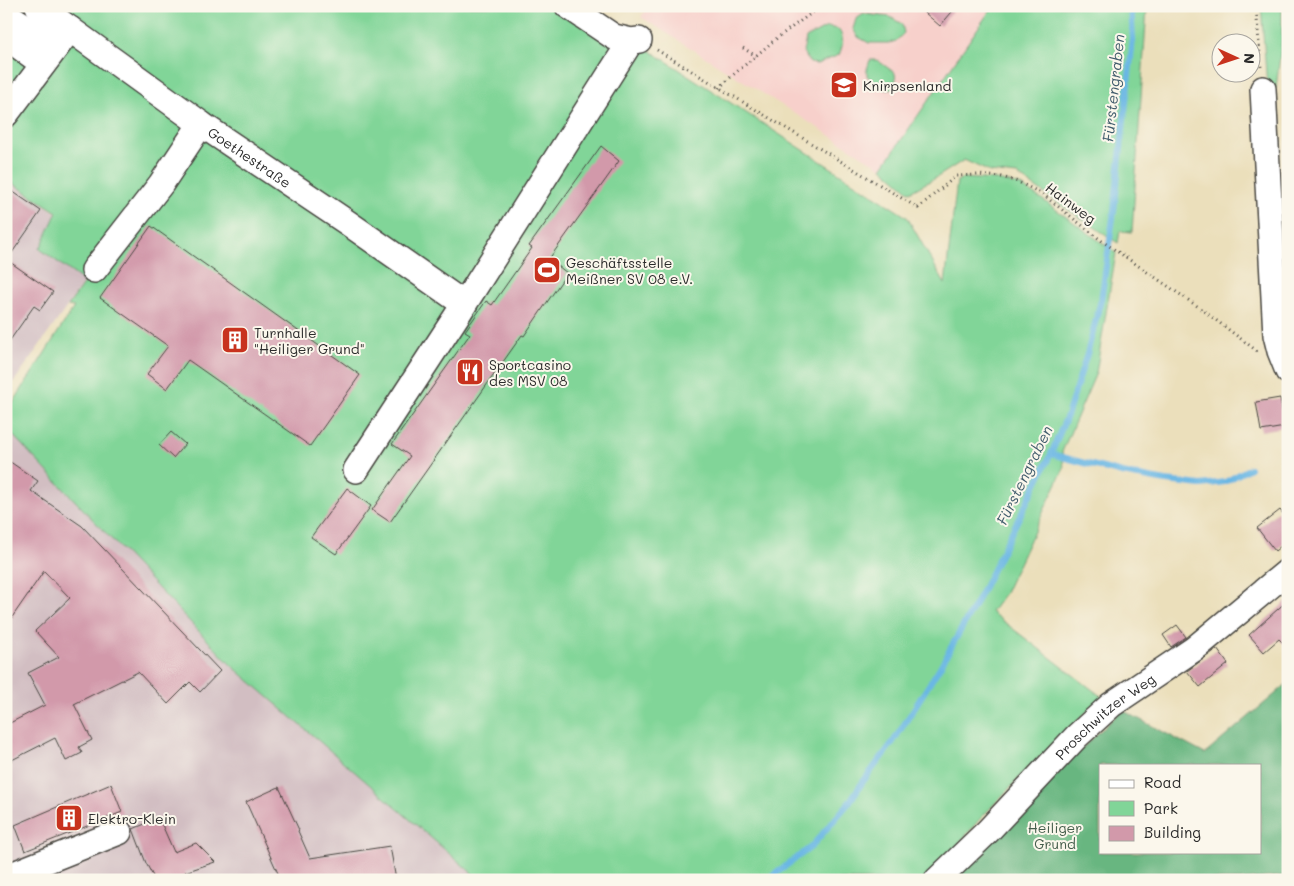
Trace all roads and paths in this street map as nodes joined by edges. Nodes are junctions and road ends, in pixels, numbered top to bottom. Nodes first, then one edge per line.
1 (38, 6) edge
2 (568, 6) edge
3 (828, 6) edge
4 (1256, 6) edge
5 (6, 14) edge
6 (7, 40) edge
7 (635, 40) junction
8 (56, 47) junction
9 (743, 48) dead end
10 (756, 56) junction
11 (719, 88) junction
12 (1263, 89) joint
13 (10, 99) edge
14 (201, 124) junction
15 (94, 270) dead end
16 (464, 304) junction
17 (1287, 369) edge
18 (356, 470) dead end
19 (1288, 571) edge
20 (119, 832) dead end
21 (6, 877) edge
22 (937, 880) edge

1 - 8 street, Goethestraße
2 - 7 street
3 - 10 path
4 - 12 path
5 - 8 street
6 - 8 street
7 - 11 path
7 - 16 street
8 - 13 street
8 - 14 street, Goethestraße
9 - 10 path
10 - 11 path
11 - 17 path, Hainweg
12 - 17 street
14 - 15 street
14 - 16 street, Goethestraße
16 - 18 street
19 - 22 street, Proschwitzer Weg
20 - 21 street

